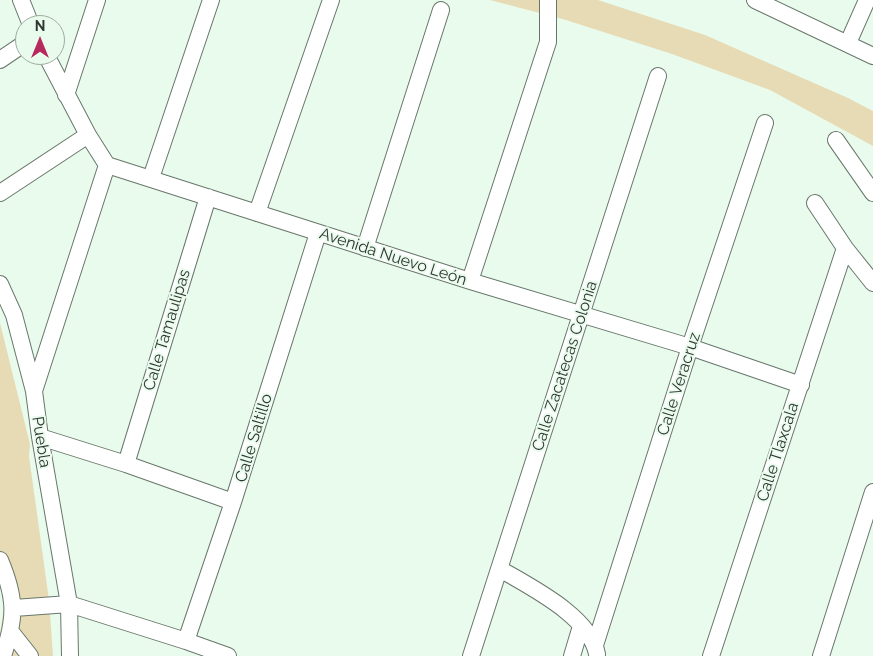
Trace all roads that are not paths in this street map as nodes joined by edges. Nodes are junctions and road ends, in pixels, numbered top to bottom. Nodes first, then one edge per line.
1 (21, 0) edge
2 (97, 0) edge
3 (211, 0) edge
4 (331, 0) edge
5 (548, 0) edge
6 (867, 0) edge
7 (764, 2) edge
8 (441, 10) dead end
9 (28, 15) edge
10 (848, 43) junction
11 (15, 50) edge
12 (873, 56) edge
13 (0, 60) edge
14 (51, 65) edge
15 (658, 76) dead end
16 (66, 95) junction
17 (765, 123) dead end
18 (88, 135) junction
19 (836, 140) dead end
20 (107, 166) junction
21 (151, 178) junction
22 (0, 193) edge
23 (873, 193) edge
24 (208, 197) junction
25 (815, 203) dead end
26 (257, 213) junction
27 (318, 233) junction
28 (365, 248) junction
29 (845, 248) junction
30 (470, 281) junction
31 (873, 283) edge
32 (0, 284) edge
33 (582, 314) junction
34 (690, 347) junction
35 (801, 384) junction
36 (34, 391) junction
37 (40, 437) junction
38 (126, 464) junction
39 (873, 492) edge
40 (233, 502) junction
41 (0, 560) edge
42 (500, 569) junction
43 (69, 604) junction
44 (14, 608) junction
45 (581, 626) junction
46 (6, 638) edge
47 (186, 641) junction
48 (596, 651) edge
49 (3, 656) edge
50 (30, 656) edge
51 (70, 656) edge
52 (228, 656) edge
53 (471, 656) edge
54 (572, 656) edge
55 (711, 656) edge
56 (821, 656) edge

1 - 9 street
2 - 16 street
3 - 21 street
4 - 26 street
5 - 30 street
6 - 10 street
7 - 10 street
8 - 28 street
10 - 12 street
11 - 13 street
14 - 16 street
15 - 33 street, Calle Zacatecas Colonia
16 - 18 street
17 - 34 street, Calle Veracruz
18 - 20 street
18 - 22 street
19 - 23 street
20 - 21 street, Avenida Nuevo León
20 - 36 street
21 - 24 street, Avenida Nuevo León
24 - 26 street, Avenida Nuevo León
24 - 38 street, Calle Tamaulipas
25 - 29 street
26 - 27 street, Avenida Nuevo León
27 - 28 street, Avenida Nuevo León
27 - 40 street, Calle Saltillo
28 - 30 street, Avenida Nuevo León
29 - 31 street
29 - 35 street, Calle Tlaxcala
30 - 33 street, Avenida Nuevo León
32 - 36 street, Puebla
33 - 34 street, Avenida Nuevo León
33 - 42 street, Calle Zacatecas Colonia
34 - 35 street, Avenida Nuevo León
34 - 48 street, Calle Veracruz
35 - 55 street, Calle Tlaxcala
36 - 37 street, Puebla
37 - 38 street
37 - 43 street, Puebla
38 - 40 street
39 - 56 street
40 - 47 street, Calle Saltillo
41 - 44 street
42 - 45 street
42 - 53 street, Calle Zacatecas Colonia
43 - 44 street
43 - 47 street
43 - 51 street, Puebla
44 - 46 street
45 - 48 street
45 - 54 street
46 - 49 street
46 - 50 street
47 - 52 street

